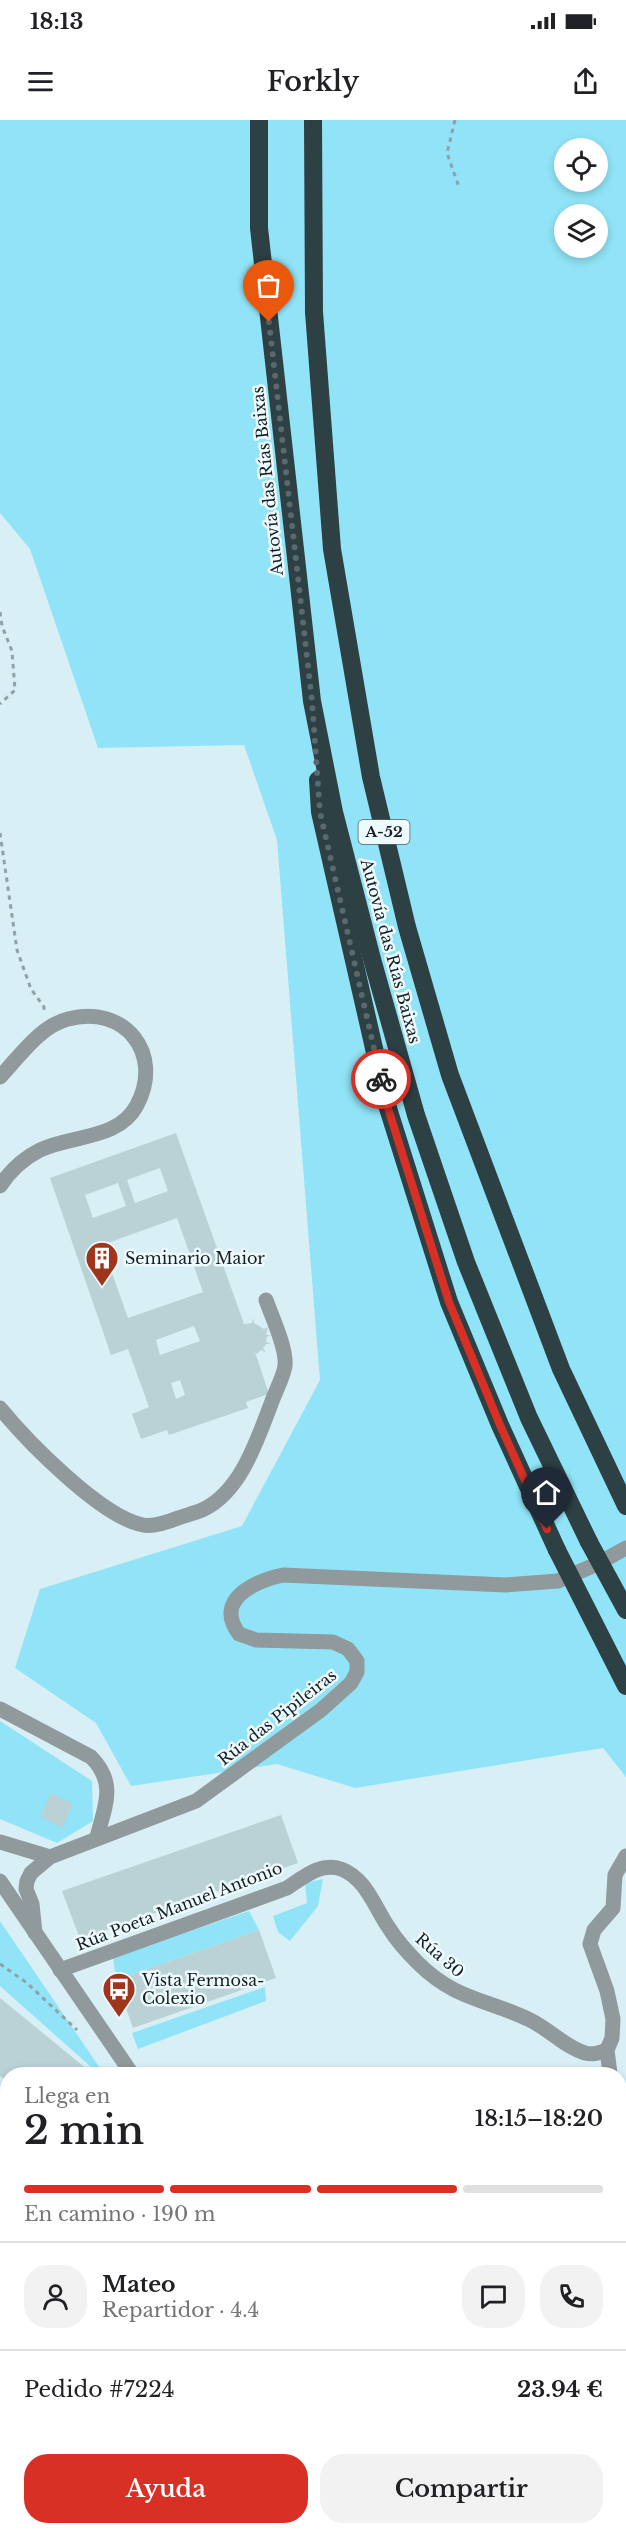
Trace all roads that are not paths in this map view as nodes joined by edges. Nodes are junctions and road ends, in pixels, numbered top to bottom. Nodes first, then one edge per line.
1 (259, 120) edge
2 (312, 120) edge
3 (312, 701) junction
4 (0, 1077) edge
5 (0, 1186) edge
6 (266, 1300) dead end
7 (0, 1408) edge
8 (626, 1506) edge
9 (626, 1548) edge
10 (626, 1610) edge
11 (626, 1686) edge
12 (0, 1709) edge
13 (97, 1837) junction
14 (0, 1842) edge
15 (626, 1856) edge
16 (50, 1857) junction
17 (310, 1872) joint
18 (0, 1881) edge
19 (35, 1933) junction
20 (60, 1970) junction
21 (607, 2050) junction
22 (127, 2067) edge
23 (609, 2067) edge

1 - 3 highway, Autovía das Rías Baixas / A-52
2 - 8 highway, Autovía das Rías Baixas / A-52
3 - 10 highway, Autovía das Rías Baixas / A-52, bridge
3 - 11 highway, bridge
4 - 5 street
6 - 7 street
9 - 13 street, Rúa das Pipileiras
12 - 13 street
13 - 16 street
14 - 16 street
15 - 21 street
16 - 19 street
17 - 20 street, Rúa Poeta Manuel Antonio
17 - 21 street, Rúa 30
18 - 19 street
19 - 20 street
20 - 22 street
21 - 23 street

